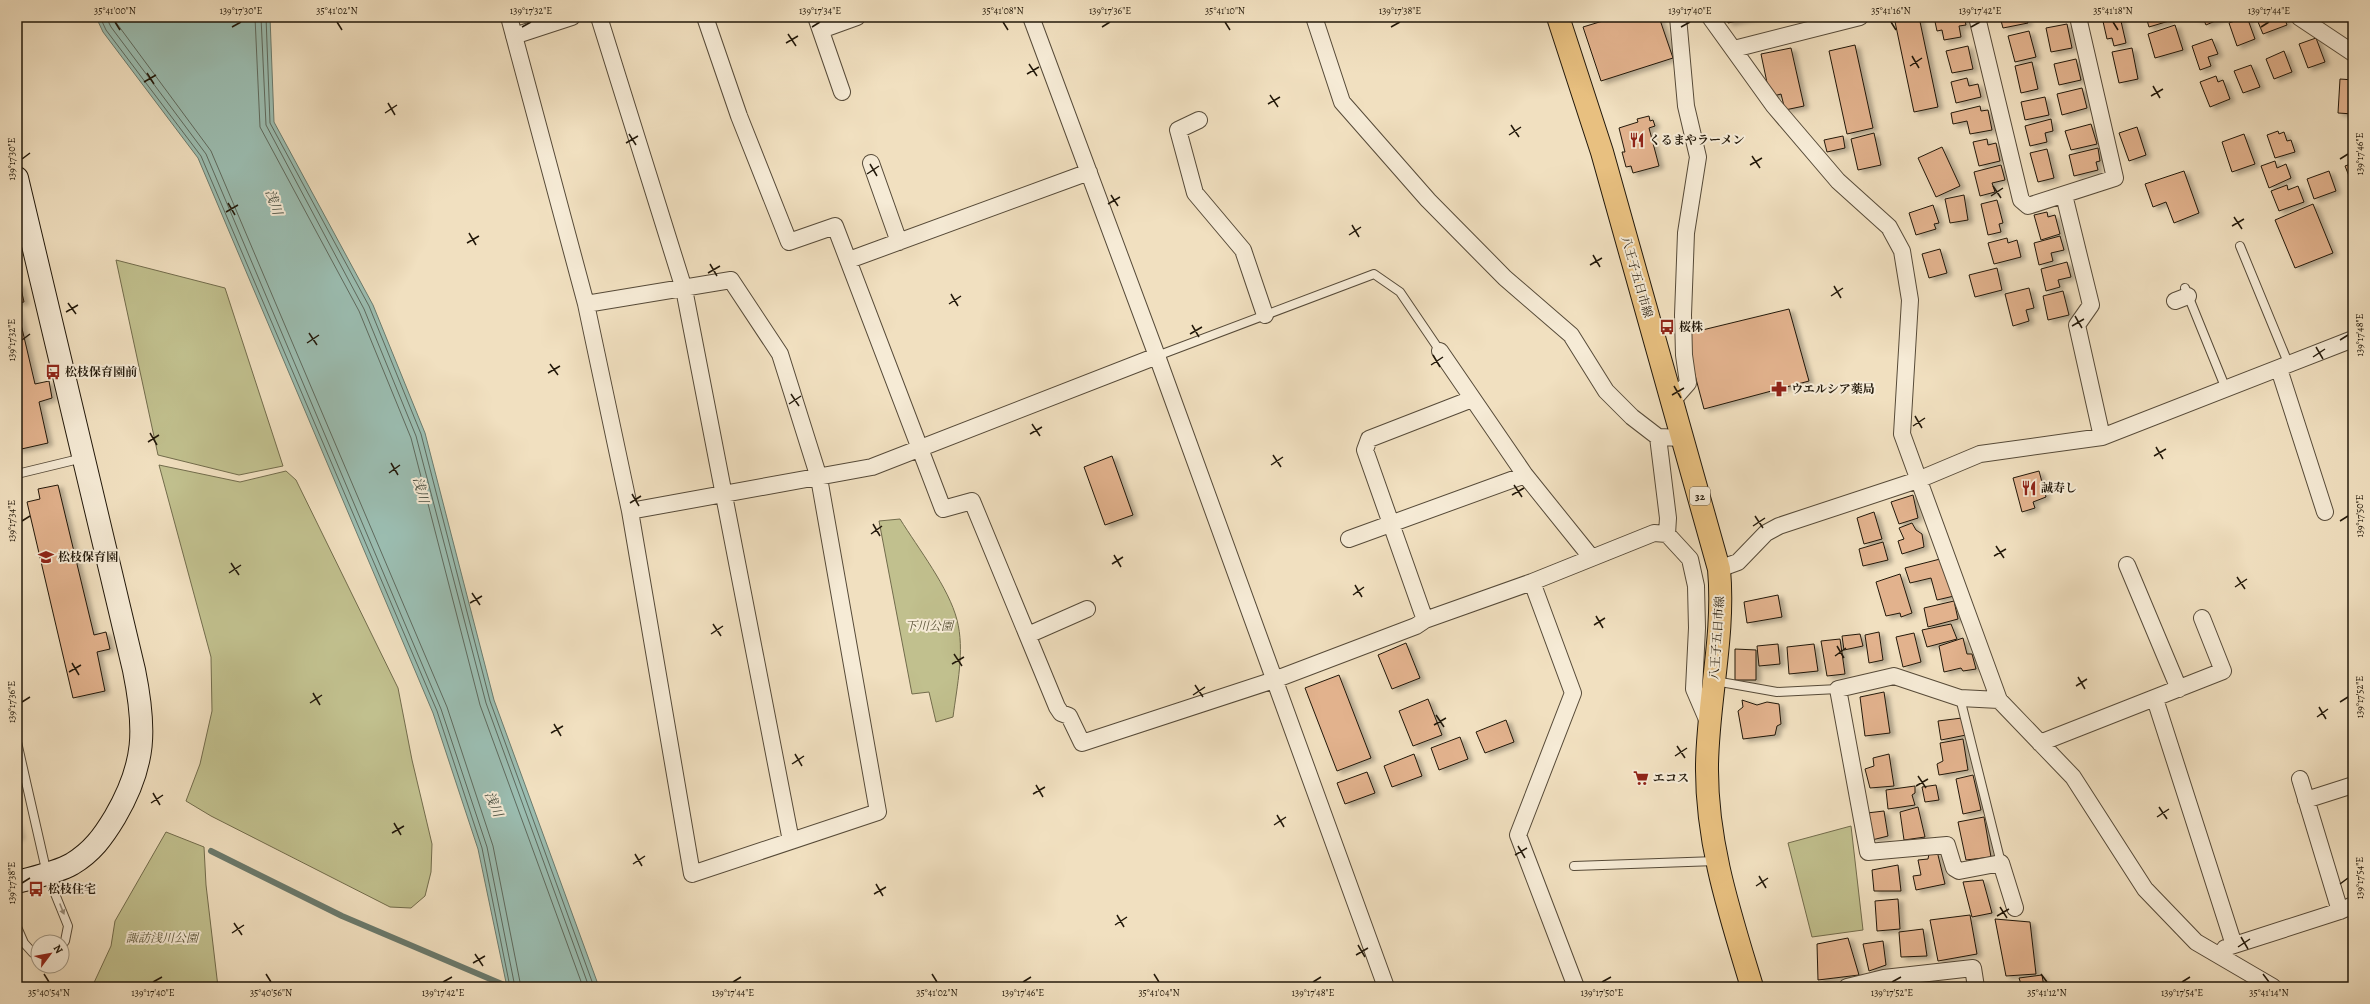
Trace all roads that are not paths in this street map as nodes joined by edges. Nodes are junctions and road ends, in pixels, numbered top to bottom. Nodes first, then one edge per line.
1 (509, 17) edge
2 (572, 17) edge
3 (599, 17) edge
4 (705, 17) edge
5 (857, 17) edge
6 (1031, 17) edge
7 (1314, 17) edge
8 (1558, 17) edge
9 (1678, 17) edge
10 (1710, 17) edge
11 (1977, 17) edge
12 (2078, 17) edge
13 (2300, 17) edge
14 (1850, 18) edge
15 (819, 23) edge
16 (514, 36) junction
17 (1734, 49) junction
18 (2353, 53) edge
19 (842, 92) dead end
20 (1200, 120) dead end
21 (871, 163) dead end
22 (1089, 172) junction
23 (17, 178) edge
24 (2064, 195) junction
25 (899, 242) junction
26 (2240, 246) dead end
27 (849, 260) junction
28 (684, 289) junction
29 (2182, 295) dead end
30 (586, 304) junction
31 (1265, 315) junction
32 (2353, 339) edge
33 (1440, 351) joint
34 (1157, 356) junction
35 (2284, 367) junction
36 (2226, 389) junction
37 (1472, 399) junction
38 (1673, 400) junction
39 (2102, 436) junction
40 (1658, 437) junction
41 (1683, 438) junction
42 (919, 449) junction
43 (82, 458) junction
44 (17, 474) edge
45 (1524, 476) junction
46 (819, 478) junction
47 (1918, 480) junction
48 (726, 494) junction
49 (630, 511) junction
50 (2325, 512) dead end
51 (1392, 525) junction
52 (1667, 534) junction
53 (1349, 539) dead end
54 (1591, 557) junction
55 (2127, 566) dead end
56 (1719, 569) junction
57 (1532, 582) junction
58 (1087, 609) dead end
59 (2202, 618) dead end
60 (1425, 620) junction
61 (1028, 635) junction
62 (1274, 680) junction
63 (1715, 681) junction
64 (1838, 689) junction
65 (2178, 689) junction
66 (1960, 698) junction
67 (2156, 699) junction
68 (1999, 700) junction
69 (1710, 725) junction
70 (17, 742) edge
71 (2040, 743) junction
72 (2300, 779) dead end
73 (2353, 785) edge
74 (2306, 800) junction
75 (792, 841) junction
76 (1716, 861) junction
77 (2001, 863) junction
78 (1574, 866) dead end
79 (47, 874) junction
80 (17, 882) edge
81 (2015, 908) dead end
82 (2347, 908) edge
83 (17, 927) edge
84 (66, 934) edge
85 (2234, 945) junction
86 (30, 950) edge
87 (2214, 952) junction
88 (1386, 987) edge
89 (1576, 987) edge
90 (1752, 987) edge
91 (1847, 987) edge
92 (1976, 987) edge
93 (2273, 987) edge

1 - 16 street
2 - 16 street
3 - 28 street
4 - 27 street
5 - 15 street
6 - 22 street
7 - 40 street
8 - 38 main road, 八王子五日市線 / 32
9 - 38 street
10 - 17 street
11 - 24 street
12 - 24 street
13 - 18 street
14 - 17 street
15 - 19 street
16 - 30 street
17 - 47 street
20 - 31 street
21 - 25 street
22 - 25 street
22 - 34 street
23 - 43 street
24 - 39 street
25 - 27 street
26 - 35 lane
27 - 42 street
28 - 30 street
28 - 46 street
28 - 48 street
29 - 36 lane
30 - 49 street
31 - 33 lane
31 - 34 lane
32 - 35 street
33 - 37 street
34 - 42 street
34 - 62 street
35 - 36 street
35 - 50 street
36 - 39 street
37 - 45 street
37 - 51 street
38 - 41 main road, 八王子五日市線 / 32
39 - 47 street
40 - 41 street
40 - 52 street
41 - 56 main road, 八王子五日市線 / 32
42 - 46 street
42 - 61 street
43 - 44 lane
43 - 79 street
45 - 51 street
45 - 54 street
46 - 48 street
46 - 75 street
47 - 56 street
47 - 68 street
48 - 49 street
48 - 75 street
49 - 75 street
51 - 53 street
51 - 60 street
52 - 54 street
52 - 69 street
54 - 57 street
55 - 65 street
56 - 63 main road, 八王子五日市線 / 32
57 - 60 street
57 - 89 street
58 - 61 street
59 - 65 street
60 - 62 street
61 - 62 street
62 - 88 street
63 - 64 lane
63 - 69 main road, 八王子五日市線 / 32
64 - 66 street
64 - 77 street
65 - 67 street
66 - 68 street
66 - 77 lane
67 - 71 street
67 - 85 street
68 - 71 street
69 - 76 main road, 八王子五日市線 / 32
70 - 79 lane
71 - 87 street
72 - 74 street
73 - 74 street
74 - 82 street
76 - 78 lane
76 - 90 main road, 八王子五日市線 / 32
77 - 81 street
79 - 80 street
79 -> 84 lane
82 - 85 street
83 - 86 lane
85 - 87 street
87 - 93 street
91 - 92 street

